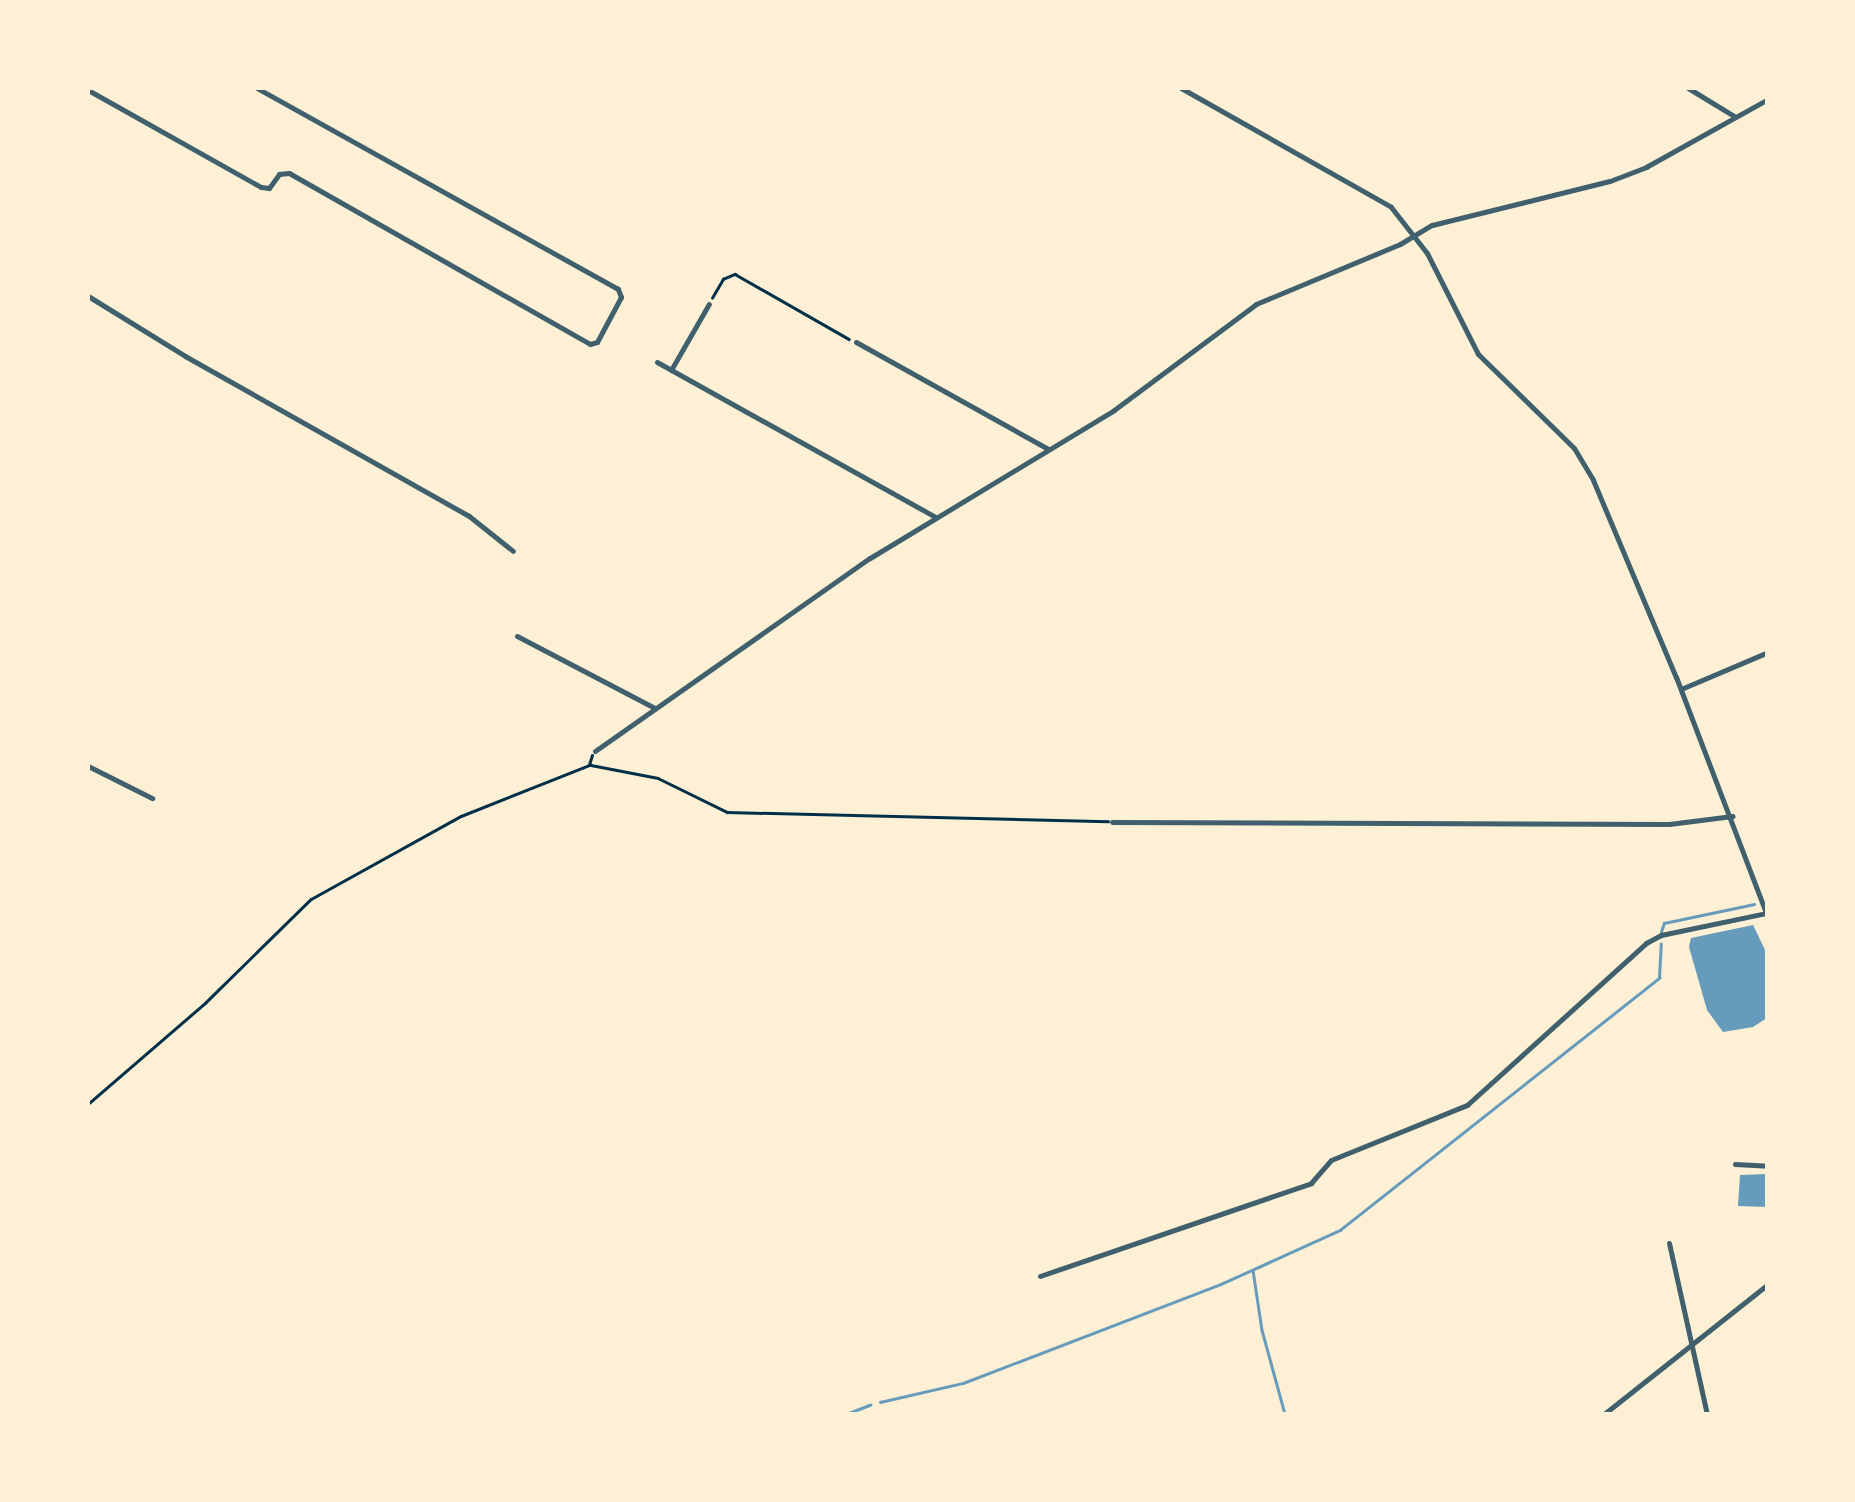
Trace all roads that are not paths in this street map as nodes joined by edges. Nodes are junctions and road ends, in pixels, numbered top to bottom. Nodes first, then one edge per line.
1 (258, 88) edge
2 (1181, 88) edge
3 (1688, 88) edge
4 (88, 90) edge
5 (1768, 100) edge
6 (1734, 116) junction
7 (1416, 234) junction
8 (88, 296) edge
9 (709, 304) road end
10 (856, 342) road end
11 (657, 362) dead end
12 (671, 370) junction
13 (1048, 449) junction
14 (935, 518) junction
15 (513, 551) dead end
16 (517, 636) dead end
17 (1768, 652) edge
18 (1680, 689) junction
19 (656, 708) junction
20 (595, 751) road end
21 (88, 766) edge
22 (152, 798) dead end
23 (1732, 816) junction
24 (1112, 822) road end
25 (1767, 916) edge
26 (1735, 1164) dead end
27 (1768, 1166) edge
28 (1669, 1243) dead end
29 (1040, 1276) dead end
30 (1768, 1284) edge
31 (1691, 1344) junction
32 (1604, 1414) edge
33 (1706, 1414) edge

1 - 4 street
2 - 7 street
3 - 6 street
5 - 6 street
6 - 7 street
7 - 13 street
7 - 18 street
8 - 15 street
9 - 12 street
10 - 13 street
11 - 12 street
12 - 14 street
13 - 14 street
14 - 19 street
16 - 19 street
17 - 18 street
18 - 23 street
19 - 20 street
21 - 22 street
23 - 24 street
23 - 25 street
25 - 29 street
26 - 27 street
28 - 31 street
30 - 31 street
31 - 32 street
31 - 33 street

